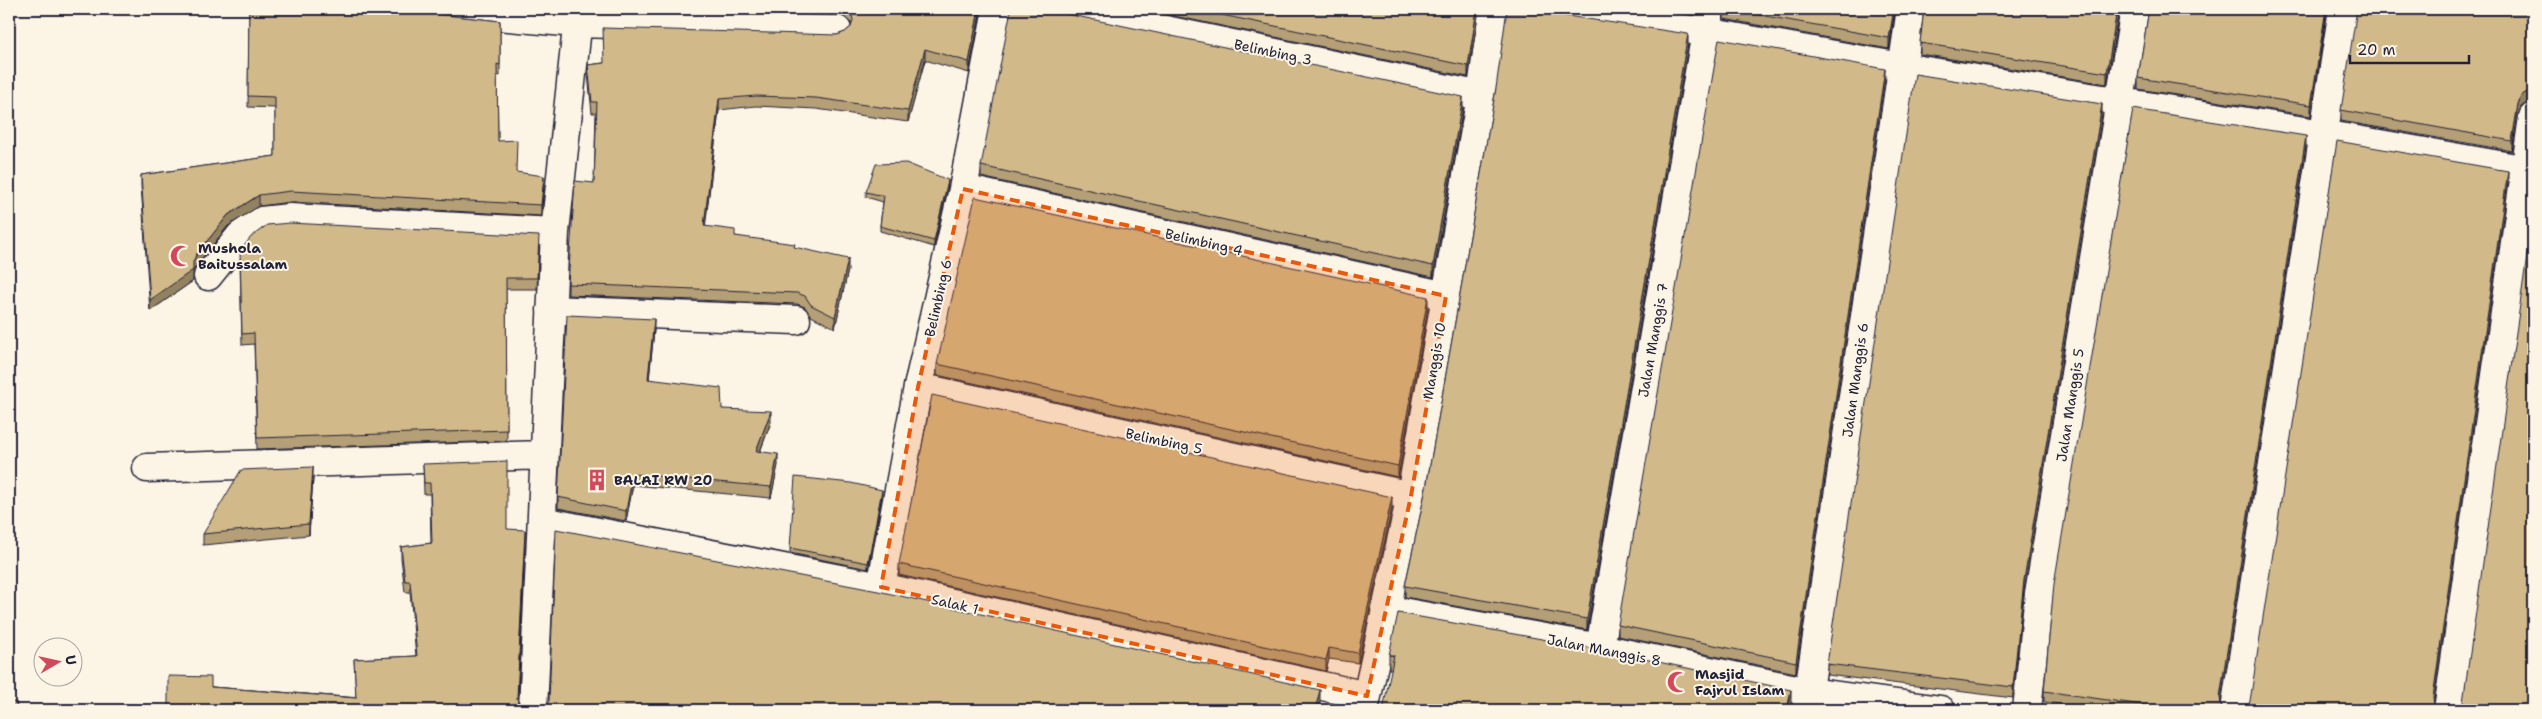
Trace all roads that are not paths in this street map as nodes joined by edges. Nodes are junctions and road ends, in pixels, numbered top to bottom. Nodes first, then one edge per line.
1 (419, 9) edge
2 (997, 9) edge
3 (1065, 9) edge
4 (1493, 9) edge
5 (1550, 9) edge
6 (1911, 9) edge
7 (2135, 9) edge
8 (2343, 9) edge
9 (578, 16) edge
10 (1708, 20) edge
11 (837, 30) dead end
12 (1901, 67) junction
13 (1481, 96) junction
14 (2119, 101) junction
15 (2533, 118) edge
16 (2324, 134) junction
17 (2529, 170) edge
18 (963, 189) junction
19 (555, 232) junction
20 (208, 276) dead end
21 (1446, 296) junction
22 (551, 310) junction
23 (796, 320) dead end
24 (918, 387) junction
25 (544, 455) junction
26 (147, 468) dead end
27 (1411, 496) junction
28 (542, 520) junction
29 (881, 587) junction
30 (1385, 610) junction
31 (1600, 648) junction
32 (1808, 701) edge
33 (1366, 703) edge
34 (532, 710) edge
35 (1941, 710) edge
36 (2027, 710) edge
37 (2234, 710) edge
38 (2448, 710) edge

1 - 9 street
2 - 18 street, Belimbing 6
3 - 13 street, Belimbing 3
4 - 13 street, Manggis 10
5 - 10 street
6 - 12 street, Jalan Manggis 6
7 - 14 street, Jalan Manggis 5
8 - 16 street
9 - 11 street
9 - 19 street
10 - 12 street
10 - 31 street, Jalan Manggis 7
12 - 14 street
12 - 32 street, Jalan Manggis 6
13 - 21 street, Manggis 10
14 - 16 street
14 - 36 street, Jalan Manggis 5
15 - 17 street
16 - 17 street
16 - 37 street
17 - 38 street
18 - 21 street, Belimbing 4
18 - 24 street, Belimbing 6
19 - 20 street
19 - 22 street
21 - 27 street, Manggis 10
22 - 23 street
22 - 25 street
24 - 27 street, Belimbing 5
24 - 29 street, Belimbing 6
25 - 26 street
25 - 28 street
27 - 30 street, Manggis 10
28 - 29 street, Salak 1
28 - 34 street
29 - 33 street, Salak 1
30 - 31 street, Jalan Manggis 8
30 - 33 street, Manggis 10
31 - 32 street, Jalan Manggis 8
32 - 35 street, Jalan Manggis 8

